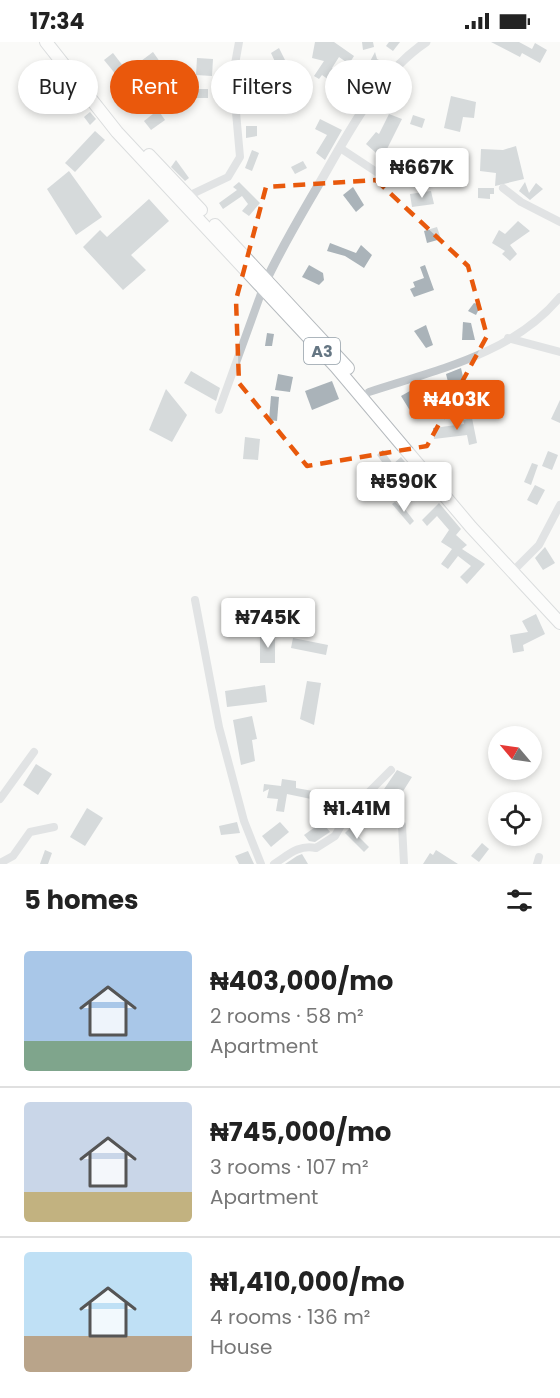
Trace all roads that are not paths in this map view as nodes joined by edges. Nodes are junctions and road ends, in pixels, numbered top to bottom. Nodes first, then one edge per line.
1 (46, 42) edge
2 (239, 42) edge
3 (423, 43) edge
4 (56, 48) edge
5 (340, 148) junction
6 (412, 183) dead end
7 (503, 188) dead end
8 (188, 196) junction
9 (560, 222) edge
10 (265, 284) junction
11 (560, 297) edge
12 (508, 338) junction
13 (560, 352) edge
14 (369, 392) junction
15 (219, 410) dead end
16 (560, 505) edge
17 (474, 524) junction
18 (518, 566) junction
19 (195, 600) dead end
20 (560, 611) edge
21 (560, 623) edge
22 (34, 752) dead end
23 (391, 770) dead end
24 (0, 800) edge
25 (402, 825) dead end
26 (54, 827) dead end
27 (0, 863) edge
28 (261, 864) edge
29 (274, 864) edge
30 (405, 864) edge

1 - 4 main road, A3
2 - 8 street
3 - 5 street
4 - 8 main road, A3
4 - 10 main road, A3
5 - 6 street
5 - 10 street
7 - 9 street
8 - 10 main road, A3
10 - 14 main road, A3
10 - 15 street
10 - 17 main road, A3
11 - 12 street
12 - 13 street
12 - 14 street
14 - 17 main road, A3
16 - 18 street
17 - 18 main road, A3
17 - 21 main road, A3
18 - 20 main road, A3
19 - 28 street
22 - 24 street
23 - 29 street
25 - 30 street
26 - 27 street

